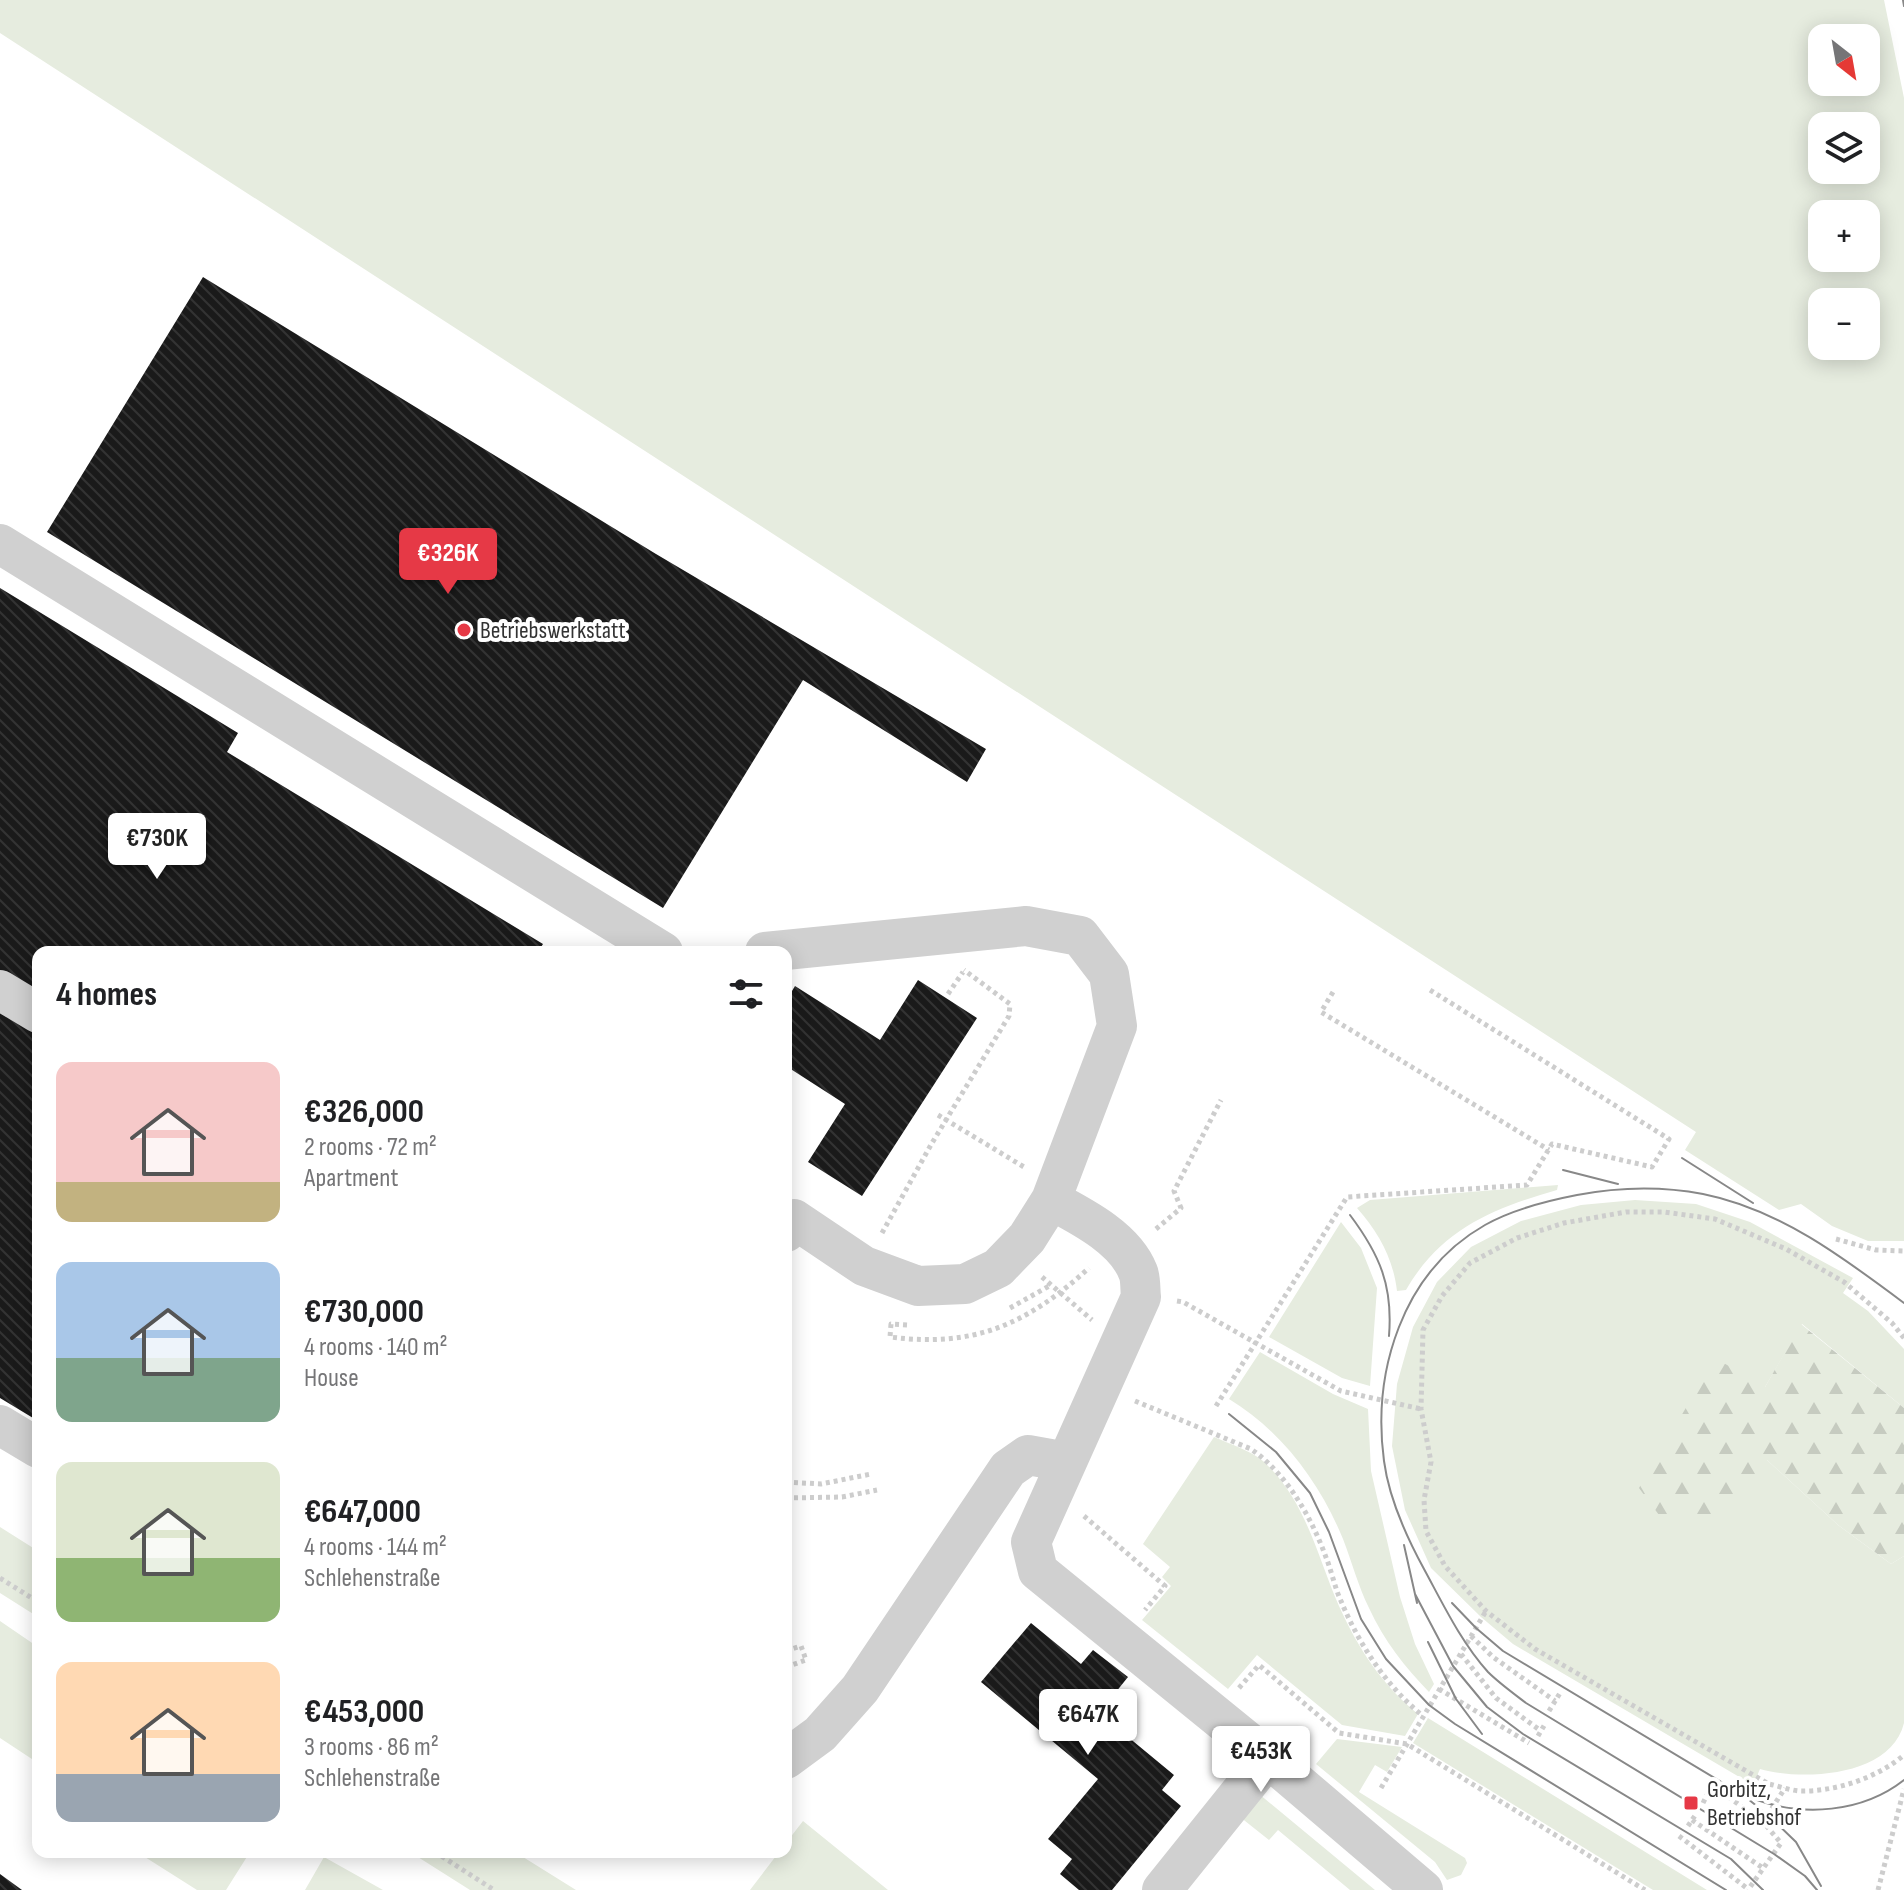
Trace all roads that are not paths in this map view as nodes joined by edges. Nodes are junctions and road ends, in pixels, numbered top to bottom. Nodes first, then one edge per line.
1 (0, 544) edge
2 (632, 942) edge
3 (792, 949) edge
4 (0, 990) edge
5 (32, 1009) edge
6 (1053, 1193) junction
7 (792, 1222) edge
8 (0, 1425) edge
9 (32, 1444) edge
10 (1060, 1476) junction
11 (792, 1755) edge
12 (1268, 1758) junction
13 (1162, 1890) edge
14 (1423, 1890) edge

1 - 2 street
3 - 6 street
4 - 5 street
6 - 7 street
6 - 10 street
8 - 9 street
10 - 11 street
10 - 12 street
12 - 13 street
12 - 14 street

